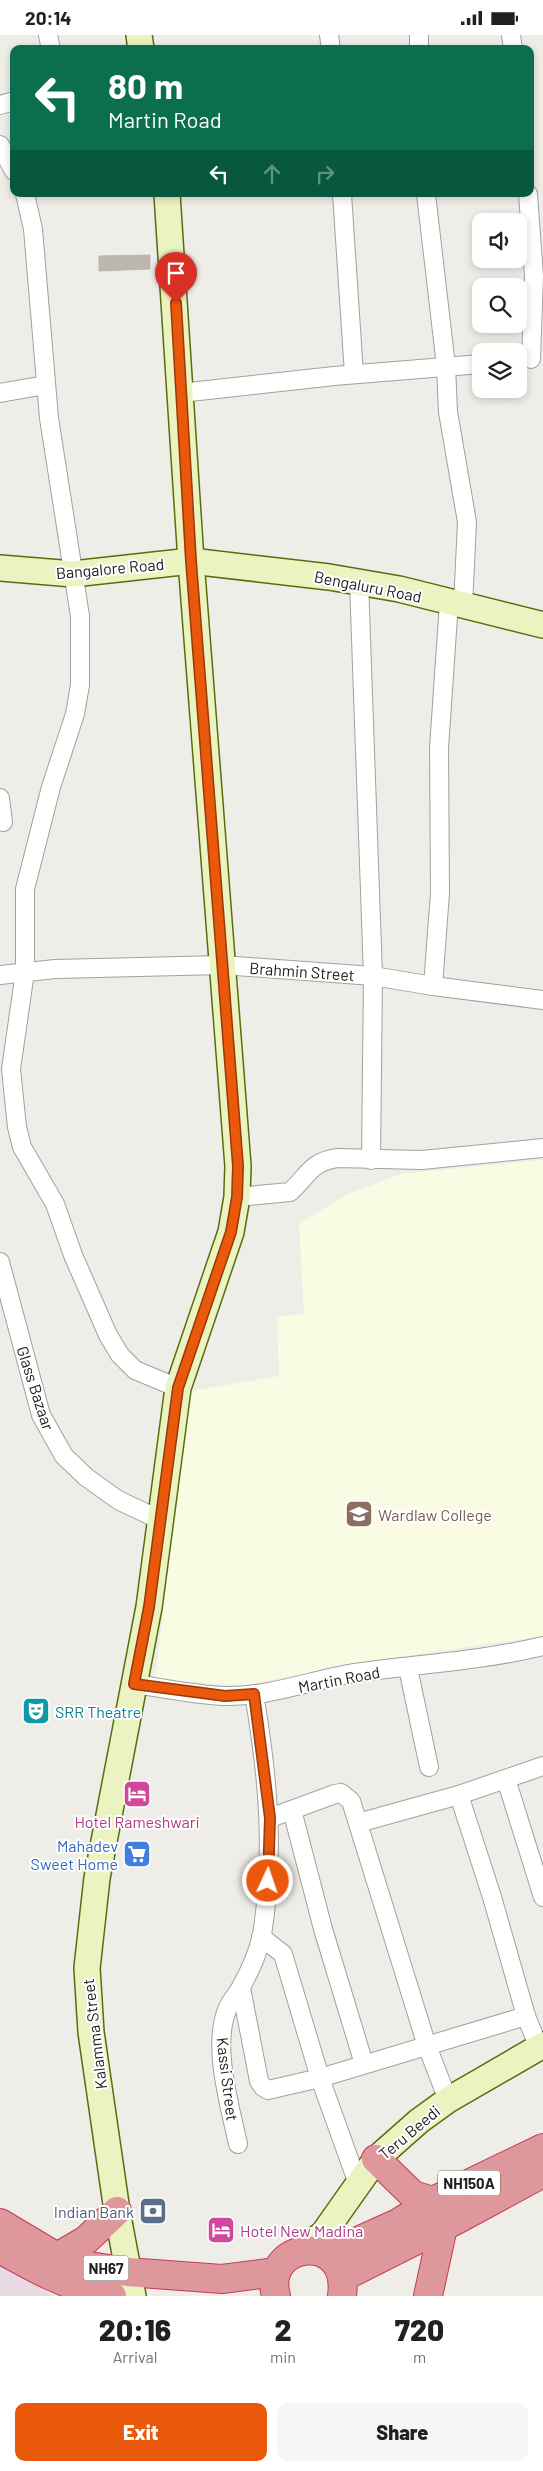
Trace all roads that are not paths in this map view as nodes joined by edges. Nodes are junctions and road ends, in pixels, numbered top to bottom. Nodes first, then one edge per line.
1 (0, 145) edge
2 (10, 164) edge
3 (26, 197) edge
4 (167, 197) edge
5 (342, 197) edge
6 (426, 197) edge
7 (528, 197) edge
8 (531, 359) edge
9 (472, 365) edge
10 (446, 367) junction
11 (354, 374) junction
12 (46, 385) junction
13 (0, 393) edge
14 (181, 393) junction
15 (191, 561) junction
16 (0, 568) edge
17 (73, 574) junction
18 (359, 582) junction
19 (456, 604) junction
20 (543, 625) edge
21 (0, 798) edge
22 (3, 822) dead end
23 (222, 965) junction
24 (25, 972) junction
25 (0, 975) edge
26 (373, 976) junction
27 (433, 986) junction
28 (542, 997) edge
29 (543, 1148) edge
30 (371, 1160) junction
31 (237, 1197) junction
32 (0, 1262) edge
33 (178, 1388) junction
34 (160, 1520) junction
35 (543, 1646) edge
36 (408, 1668) junction
37 (134, 1684) junction
38 (254, 1694) junction
39 (543, 1766) edge
40 (429, 1767) dead end
41 (506, 1779) junction
42 (459, 1795) junction
43 (292, 1810) junction
44 (270, 1818) junction
45 (358, 1823) junction
46 (543, 1897) edge
47 (261, 1937) junction
48 (241, 1988) junction
49 (526, 2016) junction
50 (427, 2046) junction
51 (541, 2046) edge
52 (364, 2065) junction
53 (320, 2078) junction
54 (448, 2101) junction
55 (238, 2144) dead end
56 (543, 2148) edge
57 (376, 2159) junction
58 (543, 2173) edge
59 (358, 2184) junction
60 (434, 2201) junction
61 (117, 2211) junction
62 (0, 2223) edge
63 (443, 2227) junction
64 (0, 2249) edge
65 (315, 2253) junction
66 (57, 2257) junction
67 (130, 2284) edge
68 (276, 2284) edge
69 (349, 2288) edge
70 (112, 2296) edge
71 (428, 2296) edge

1 - 2 street
3 - 12 street
4 - 14 street, Kalamma Street
5 - 11 street
6 - 10 street
7 - 8 street
9 - 10 street
10 - 11 street
10 - 19 street
11 - 14 street
12 - 13 street
12 - 17 street
14 - 15 street, Kalamma Street
15 - 17 street, Bangalore Road
15 - 18 street, Bengaluru Road
15 - 23 street, Kalamma Street
16 - 17 street, Bangalore Road
17 - 24 street
18 - 19 street, Bengaluru Road
18 - 26 street
19 - 20 street, Bengaluru Road
19 - 27 street
21 - 22 street
23 - 24 street, Brahmin Street
23 - 26 street, Brahmin Street
23 - 31 street, Kalamma Street
24 - 25 street, Brahmin Street
24 - 33 street
26 - 27 street, Brahmin Street
26 - 30 street
27 - 28 street, Brahmin Street
29 - 30 street
30 - 31 street
31 - 33 street, Kalamma Street
32 - 34 street, Glass Bazaar
33 - 34 street, Kalamma Street
34 - 37 street, Kalamma Street
35 - 36 street, Martin Road
36 - 38 street, Martin Road
36 - 40 street
37 - 38 street, Martin Road
37 - 61 street, Kalamma Street
38 - 44 street, Kassi Street
39 - 41 street
41 - 42 street
41 - 46 street
42 - 45 street
42 - 49 street
43 - 44 street
43 - 45 street
43 - 52 street
44 - 47 street, Kassi Street
45 - 50 street
47 - 48 street, Kassi Street
47 - 53 street
48 - 53 street
48 - 55 street, Kassi Street
49 - 50 street
49 - 51 street
50 - 52 street
50 - 54 street
51 - 54 street, Teru Beedi
52 - 53 street
53 - 59 street
54 - 57 street, Teru Beedi
56 - 60 highway, NH150A
57 - 59 street, Teru Beedi
57 - 60 highway
58 - 63 highway, NH150A
59 - 65 street, Teru Beedi
60 - 65 highway, NH150A
61 - 66 highway
61 - 67 street, Kalamma Street
62 - 66 highway, NH67
63 - 69 highway, NH150A
63 - 71 highway
64 - 70 highway, NH67
65 - 68 highway, NH67
65 - 69 highway
66 - 67 highway, NH67
67 - 68 highway, NH67

